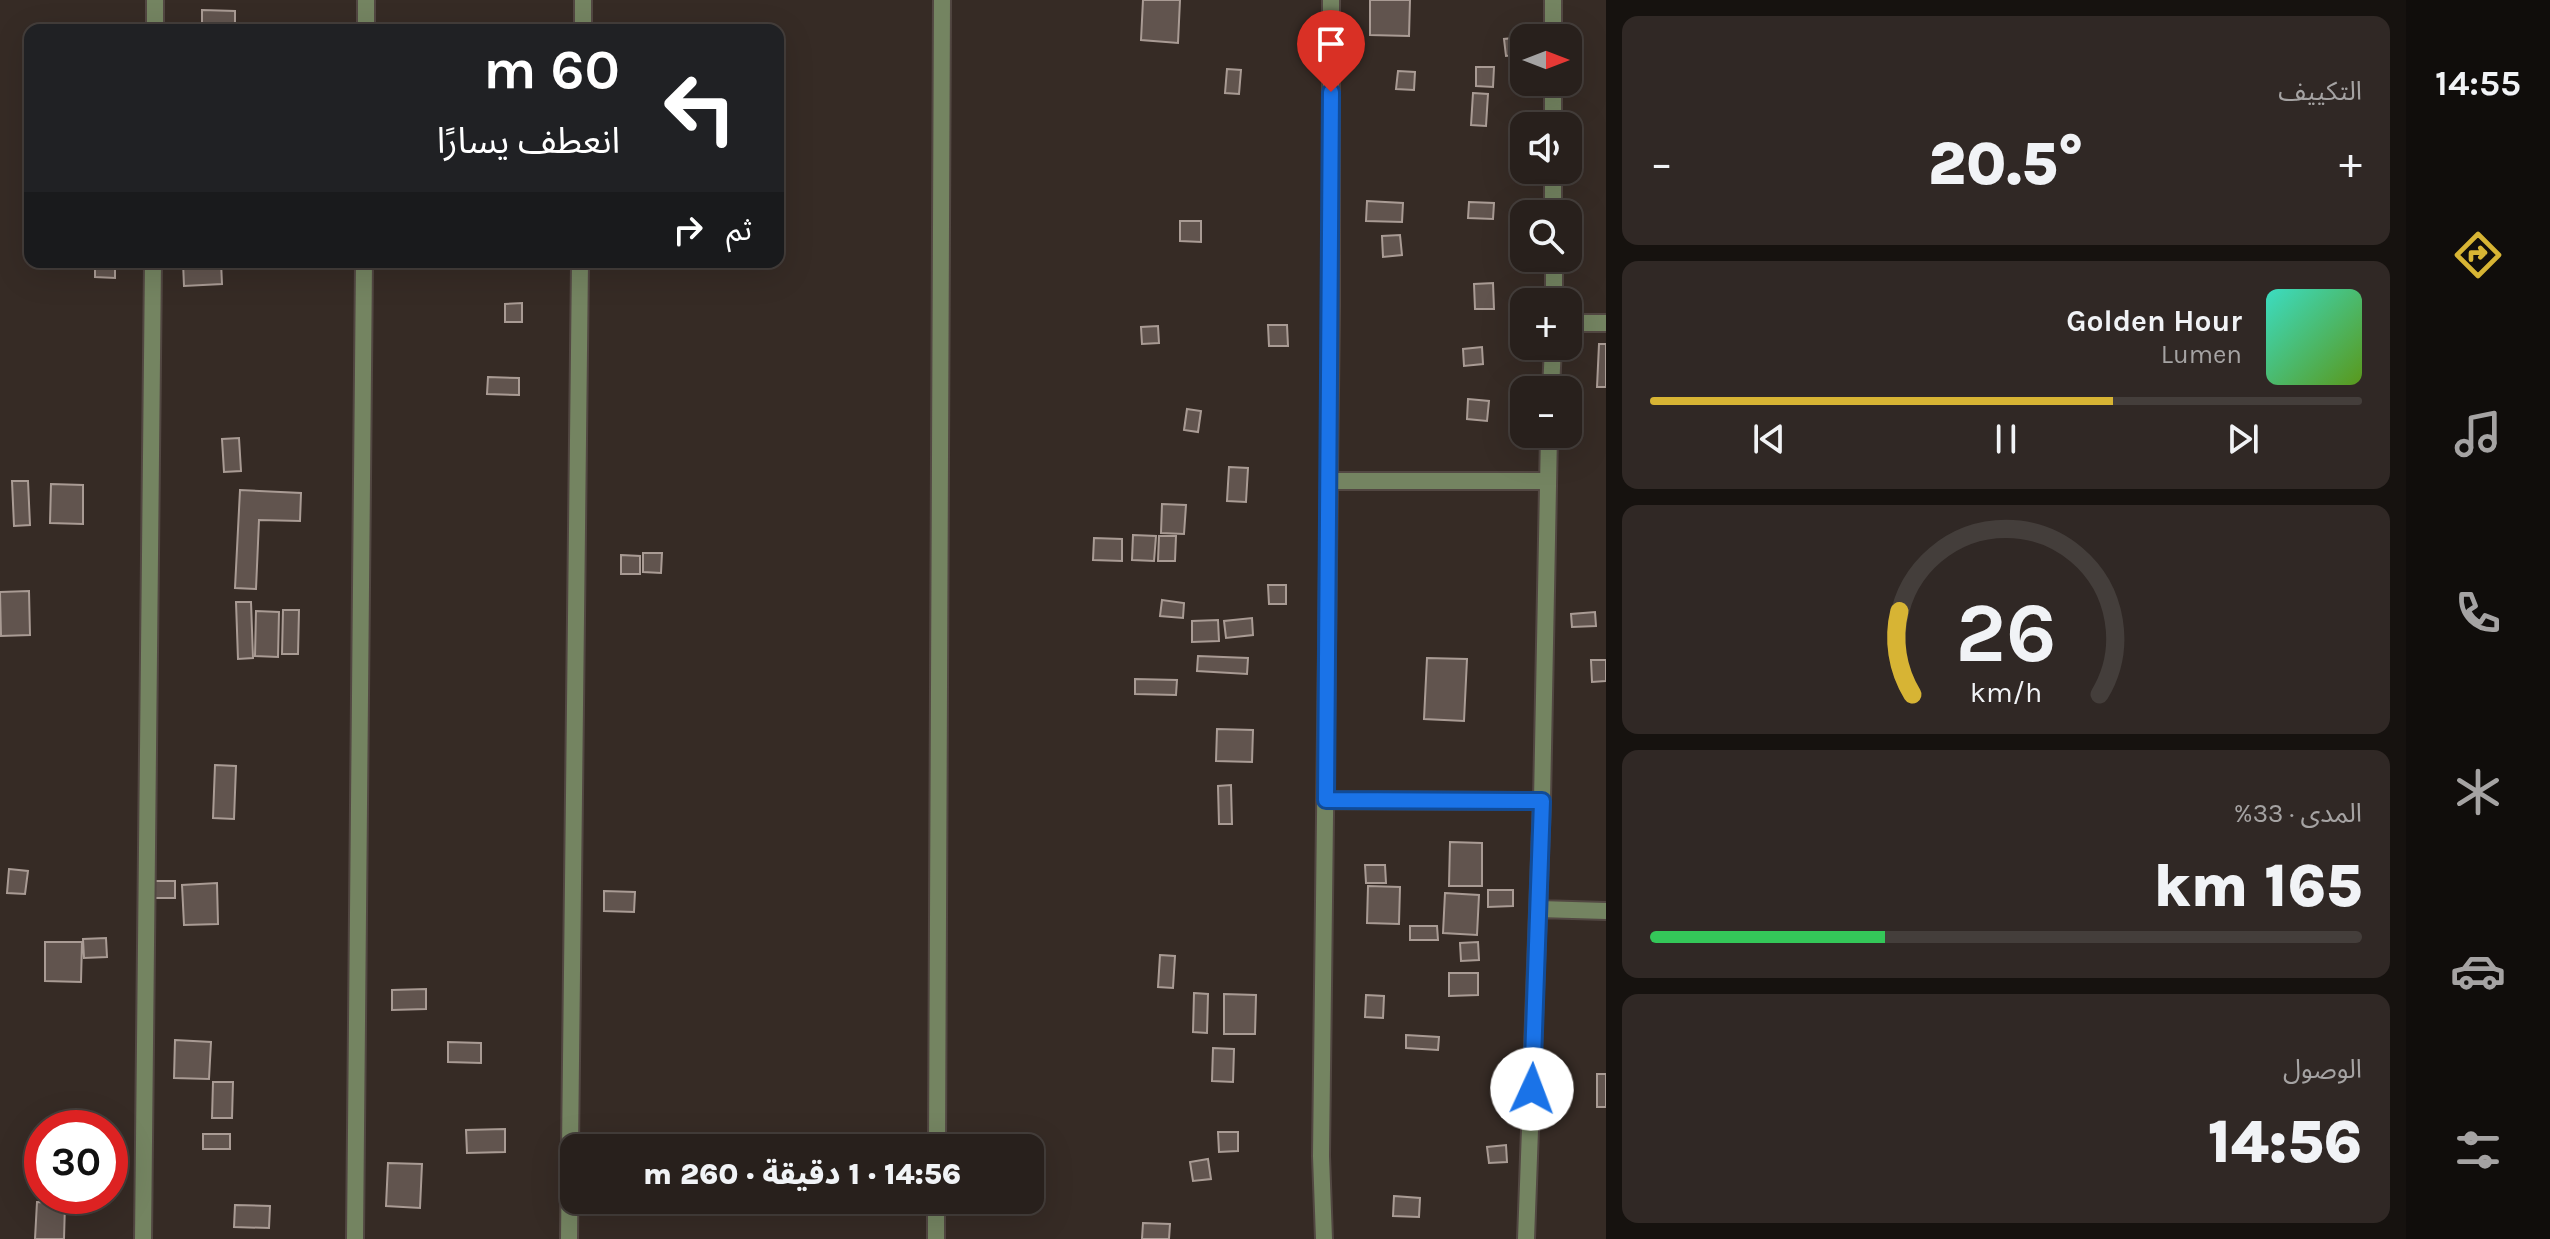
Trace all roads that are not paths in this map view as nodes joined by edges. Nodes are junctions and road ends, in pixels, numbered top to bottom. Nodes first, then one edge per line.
1 (155, 0) edge
2 (366, 0) edge
3 (583, 0) edge
4 (942, 0) edge
5 (1331, 0) edge
6 (1553, 0) edge
7 (155, 24) edge
8 (366, 24) edge
9 (583, 24) edge
10 (1553, 24) edge
11 (153, 268) edge
12 (364, 268) edge
13 (580, 268) edge
14 (1582, 323) edge
15 (1606, 323) edge
16 (1548, 448) edge
17 (1329, 481) junction
18 (1547, 481) junction
19 (1326, 800) junction
20 (1542, 801) junction
21 (1539, 909) junction
22 (1606, 911) edge
23 (937, 1134) edge
24 (936, 1214) edge
25 (143, 1239) edge
26 (355, 1239) edge
27 (569, 1239) edge
28 (936, 1239) edge
29 (1324, 1239) edge
30 (1526, 1239) edge

1 - 7 street
2 - 8 street
3 - 9 street
4 - 23 street
5 - 17 street
6 - 10 street
11 - 25 street
12 - 26 street
13 - 27 street
14 - 15 street
16 - 18 street
17 - 18 street
17 - 19 street
18 - 20 street
19 - 20 street
19 - 29 street
20 - 21 street
21 - 22 street
21 - 30 street
24 - 28 street

